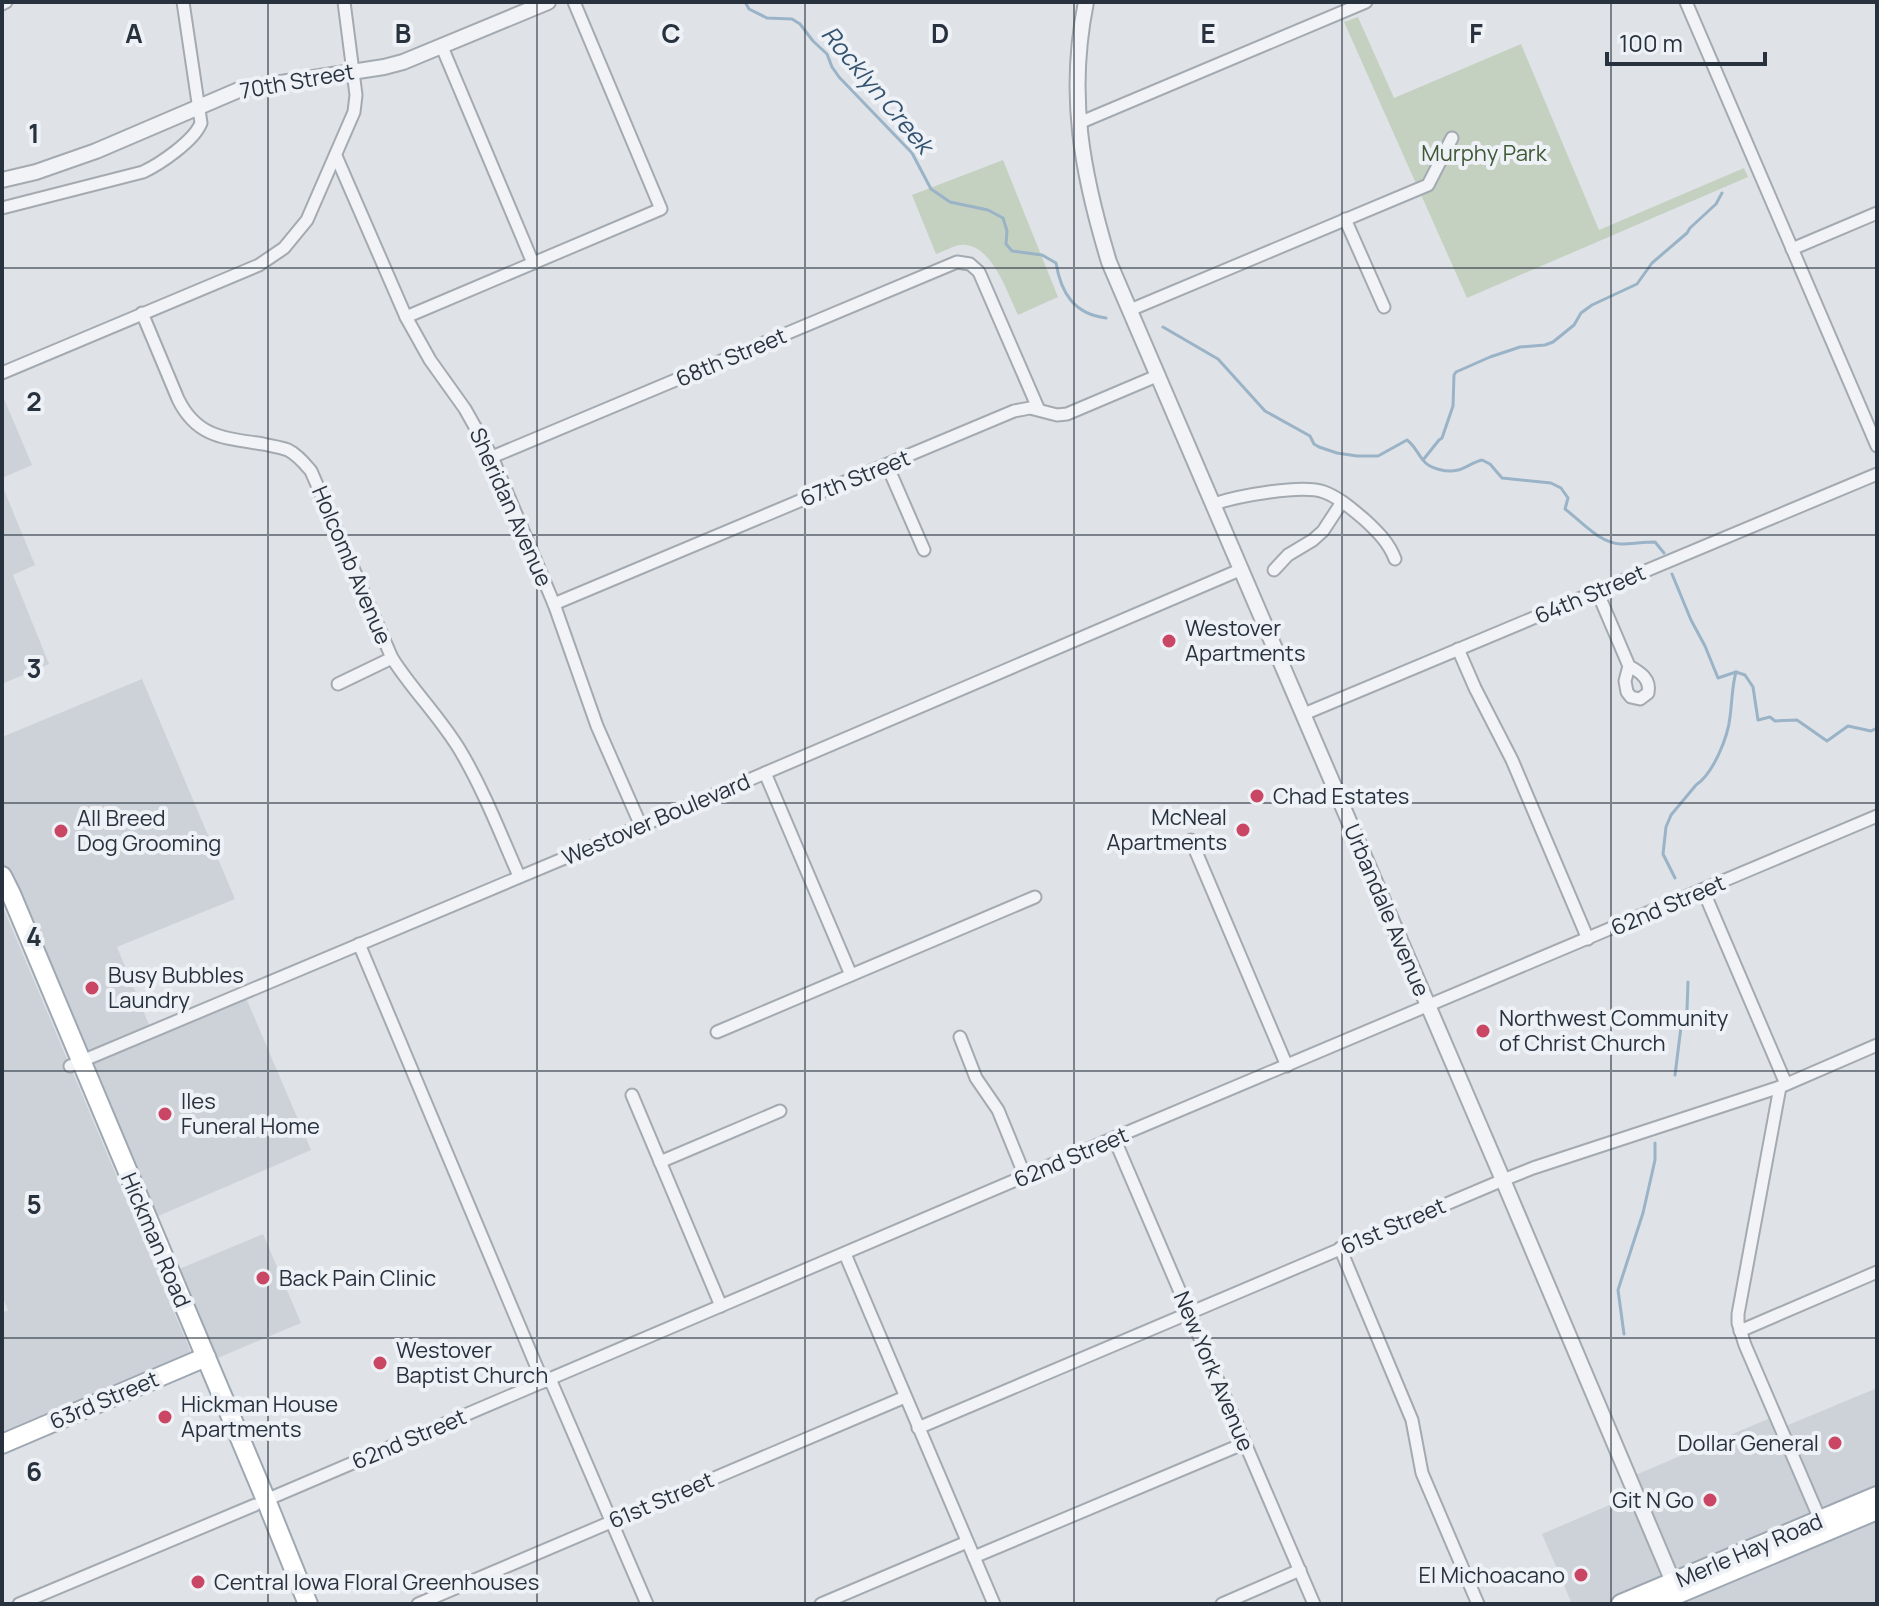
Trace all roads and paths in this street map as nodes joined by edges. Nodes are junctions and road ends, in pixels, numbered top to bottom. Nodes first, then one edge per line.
1 (183, 2) edge
2 (344, 2) edge
3 (548, 2) edge
4 (574, 2) edge
5 (1086, 2) edge
6 (1366, 2) edge
7 (1686, 2) edge
8 (442, 47) junction
9 (354, 71) junction
10 (198, 106) junction
11 (1079, 123) junction
12 (1452, 138) dead end
13 (336, 156) junction
14 (2, 180) edge
15 (2, 208) edge
16 (1877, 213) edge
17 (1345, 219) junction
18 (1792, 249) junction
19 (533, 263) junction
20 (1384, 307) dead end
21 (1130, 310) junction
22 (142, 313) junction
23 (406, 317) junction
24 (2, 373) edge
25 (1159, 375) junction
26 (1038, 408) junction
27 (1877, 446) edge
28 (492, 457) junction
29 (887, 465) junction
30 (1877, 474) edge
31 (1342, 502) junction
32 (1214, 504) junction
33 (924, 550) dead end
34 (1395, 559) dead end
35 (1242, 569) junction
36 (1274, 570) dead end
37 (1597, 591) junction
38 (554, 604) junction
39 (1458, 649) junction
40 (392, 658) junction
41 (1629, 666) dead end
42 (338, 684) dead end
43 (1304, 714) junction
44 (765, 773) junction
45 (1877, 816) edge
46 (641, 826) junction
47 (1191, 840) dead end
48 (2, 876) edge
49 (519, 876) junction
50 (1703, 890) junction
51 (1035, 897) dead end
52 (2, 905) edge
53 (1588, 939) junction
54 (359, 944) junction
55 (851, 975) junction
56 (1428, 1005) junction
57 (717, 1032) dead end
58 (960, 1037) dead end
59 (1877, 1045) edge
60 (75, 1064) junction
61 (1287, 1066) junction
62 (1783, 1086) junction
63 (632, 1095) dead end
64 (780, 1111) dead end
65 (1114, 1138) junction
66 (660, 1162) junction
67 (1025, 1176) junction
68 (1503, 1180) junction
69 (1340, 1248) junction
70 (845, 1254) junction
71 (1877, 1272) edge
72 (721, 1306) junction
73 (1189, 1312) junction
74 (1740, 1331) junction
75 (200, 1359) junction
76 (547, 1380) junction
77 (905, 1397) junction
78 (918, 1428) junction
79 (1245, 1443) junction
80 (2, 1444) edge
81 (1877, 1496) edge
82 (261, 1502) junction
83 (1877, 1510) edge
84 (612, 1521) junction
85 (1823, 1526) junction
86 (967, 1542) junction
87 (974, 1557) junction
88 (1300, 1570) junction
89 (1680, 1595) edge
90 (19, 1604) edge
91 (306, 1604) edge
92 (418, 1604) edge
93 (647, 1604) edge
94 (821, 1604) edge
95 (994, 1604) edge
96 (1222, 1604) edge
97 (1314, 1604) edge
98 (1478, 1604) edge
99 (1621, 1604) edge
100 (1654, 1604) edge

1 - 10 street
2 - 9 street
3 - 8 street, 70th Street
4 - 19 street
5 - 11 street, Urbandale Avenue
6 - 11 street
7 - 18 street
8 - 9 street, 70th Street
8 - 19 street
9 - 10 street, 70th Street
9 - 13 street
10 - 14 street, 70th Street
10 - 15 street
11 - 21 street, Urbandale Avenue
12 - 17 street
13 - 22 street
13 - 23 street, Sheridan Avenue
16 - 18 street
17 - 20 street
17 - 21 street
18 - 27 street
19 - 23 street
21 - 25 street, Urbandale Avenue
22 - 24 street
22 - 40 street, Holcomb Avenue
23 - 28 street, Sheridan Avenue
25 - 26 street, 67th Street
25 - 32 street, Urbandale Avenue
26 - 28 street, 68th Street
26 - 29 street, 67th Street
28 - 38 street, Sheridan Avenue
29 - 33 street
29 - 38 street, 67th Street
30 - 37 street, 64th Street
31 - 32 street
31 - 34 street
31 - 36 street
32 - 35 street, Urbandale Avenue
35 - 43 street, Urbandale Avenue
35 - 44 street, Westover Boulevard
37 - 39 street, 64th Street
37 - 41 street
38 - 46 street, Sheridan Avenue
39 - 43 street, 64th Street
39 - 53 street
40 - 42 street
40 - 49 street, Holcomb Avenue
43 - 56 street, Urbandale Avenue
44 - 46 street, Westover Boulevard
44 - 55 street
45 - 50 street, 62nd Street
46 - 49 street, Westover Boulevard
47 - 61 street
48 - 60 main road, Hickman Road
49 - 54 street, Westover Boulevard
50 - 53 street, 62nd Street
50 - 62 street
51 - 55 street
52 - 60 main road, Hickman Road
53 - 56 street, 62nd Street
54 - 60 street, Westover Boulevard
54 - 76 street
55 - 57 street
56 - 61 street, 62nd Street
56 - 68 street, Urbandale Avenue
58 - 67 street
59 - 62 street, 61st Street
60 - 75 main road, Hickman Road
61 - 65 street, 62nd Street
62 - 68 street, 61st Street
62 - 74 street
63 - 66 street
64 - 66 street
65 - 67 street, 62nd Street
65 - 73 street, New York Avenue
66 - 72 street
67 - 70 street, 62nd Street
68 - 69 street, 61st Street
68 - 89 street, Urbandale Avenue
69 - 73 street, 61st Street
69 - 98 street
70 - 72 street, 62nd Street
70 - 77 street
71 - 74 street
72 - 76 street, 62nd Street
73 - 78 street, 61st Street
73 - 79 street, New York Avenue
74 - 85 street
75 - 80 main road, 63rd Street
75 - 82 main road, Hickman Road
76 - 82 street, 62nd Street
76 - 84 street
77 - 78 street
77 - 84 street, 61st Street
78 - 86 street
79 - 87 street
79 - 88 street, New York Avenue
81 - 85 main road, Merle Hay Road
82 - 90 street, 62nd Street
82 - 91 main road, Hickman Road
83 - 85 main road, Merle Hay Road
84 - 92 street, 61st Street
84 - 93 street
85 - 89 main road, Merle Hay Road
86 - 87 street
86 - 94 street
87 - 95 street
88 - 96 street
88 - 97 street, New York Avenue
89 - 99 main road, Merle Hay Road
89 - 100 main road, Merle Hay Road

